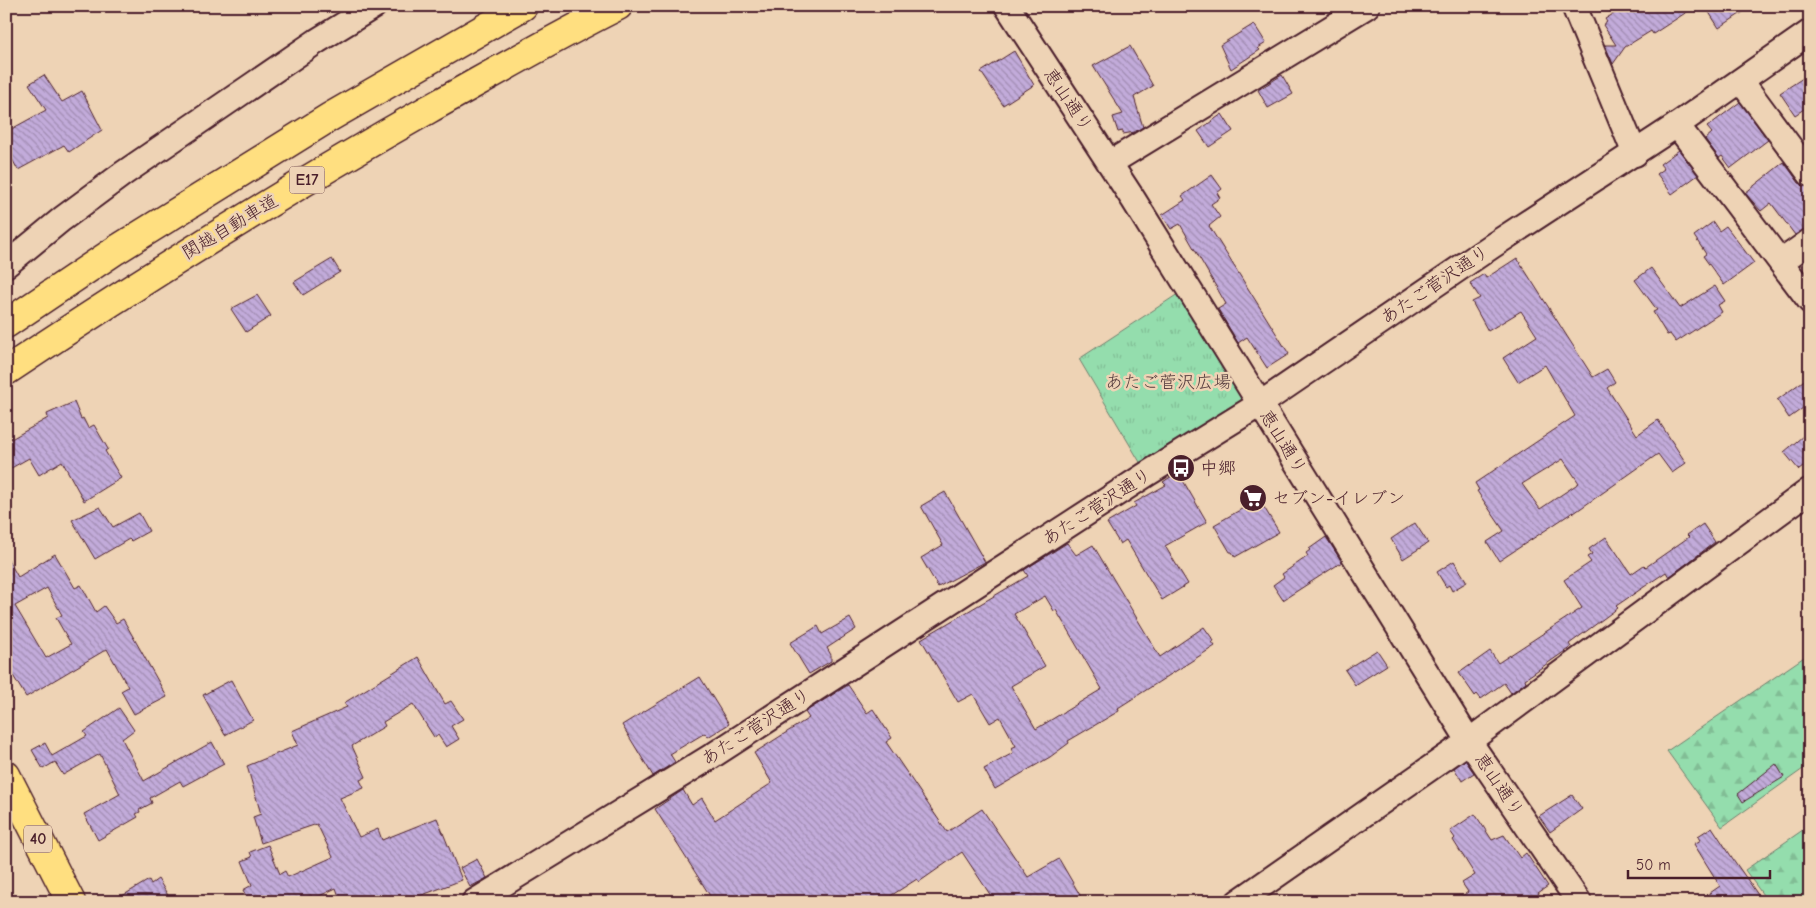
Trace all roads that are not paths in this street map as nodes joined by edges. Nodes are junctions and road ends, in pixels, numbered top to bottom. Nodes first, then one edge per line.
1 (374, 6) edge
2 (523, 6) edge
3 (618, 6) edge
4 (1006, 6) edge
5 (1367, 6) edge
6 (1582, 10) edge
7 (1810, 32) edge
8 (1741, 80) junction
9 (1677, 125) junction
10 (1635, 154) junction
11 (1110, 163) junction
12 (1810, 174) edge
13 (1810, 241) edge
14 (1781, 262) junction
15 (6, 265) edge
16 (1810, 301) edge
17 (6, 324) edge
18 (6, 371) edge
19 (1260, 404) junction
20 (1810, 490) edge
21 (1469, 741) junction
22 (6, 775) edge
23 (71, 902) edge
24 (474, 902) edge
25 (1238, 902) edge
26 (1579, 902) edge

1 - 15 street
2 - 17 main road, E17
3 - 18 main road, 関越自動車道 / E17
4 - 11 street, 恵山通り
5 - 11 street
6 - 10 street
7 - 8 street, あたご菅沢通り
8 - 9 street, あたご菅沢通り
8 - 12 street
9 - 10 street, あたご菅沢通り
9 - 14 street
10 - 19 street, あたご菅沢通り
11 - 19 street, 恵山通り
13 - 14 street
14 - 16 street
19 - 21 street, 恵山通り
19 - 24 street, あたご菅沢通り
20 - 21 street
21 - 25 street
21 - 26 street, 恵山通り
22 - 23 main road, 40

